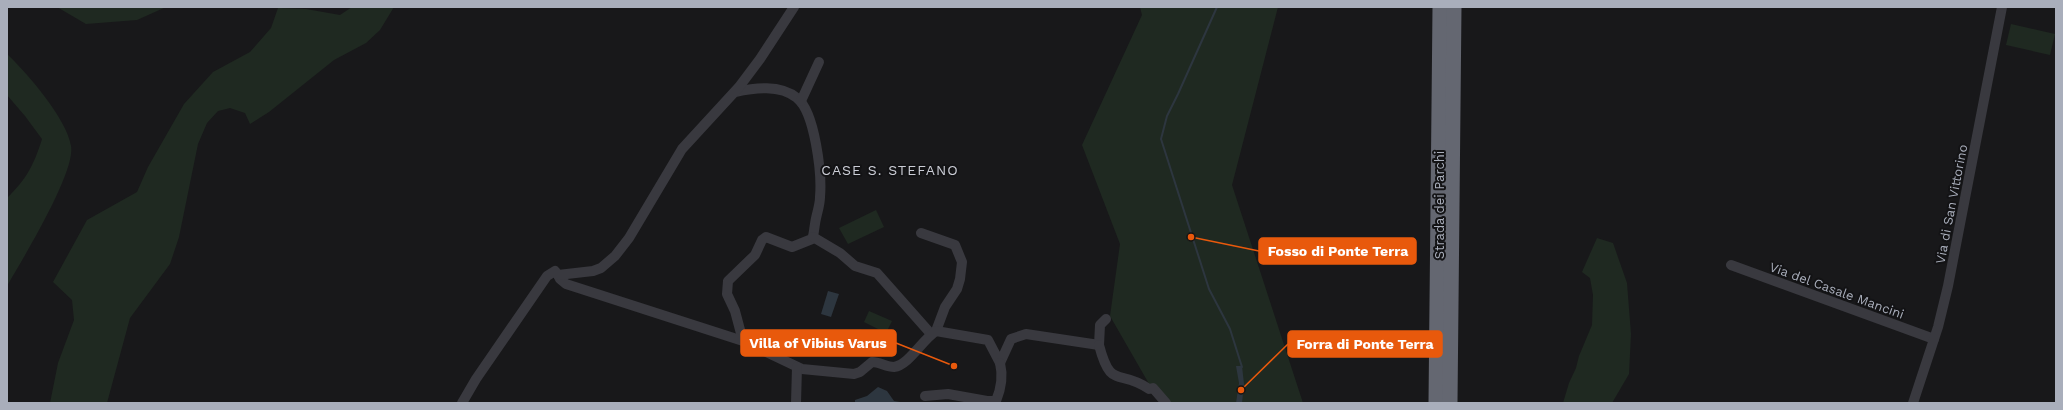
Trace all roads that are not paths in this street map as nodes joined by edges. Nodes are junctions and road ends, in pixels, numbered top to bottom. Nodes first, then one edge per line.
1 (794, 7) edge
2 (1440, 7) edge
3 (1454, 7) edge
4 (2002, 7) edge
5 (819, 62) dead end
6 (734, 92) junction
7 (801, 101) junction
8 (921, 233) dead end
9 (814, 236) junction
10 (1732, 265) dead end
11 (558, 275) junction
12 (1106, 319) dead end
13 (934, 333) junction
14 (1934, 339) junction
15 (743, 341) junction
16 (1099, 345) junction
17 (1000, 363) junction
18 (797, 367) junction
19 (924, 396) dead end
20 (462, 403) edge
21 (796, 403) edge
22 (1166, 403) edge
23 (1436, 403) edge
24 (1450, 403) edge
25 (1913, 403) edge

1 - 6 street
2 - 23 highway, Strada dei Parchi
3 - 24 highway, Strada dei Parchi
4 - 14 street, Via di San Vittorino
5 - 7 street
6 - 7 street
6 - 11 street
7 - 9 street
8 - 13 street
9 - 13 street
9 - 15 street
10 - 14 street, Via del Casale Mancini
11 - 15 street
11 - 20 street
12 - 16 street
13 - 17 street
13 - 18 street
14 - 25 street, Via di San Vittorino
15 - 18 street
16 - 17 street
16 - 22 street
17 - 19 street
18 - 21 street

